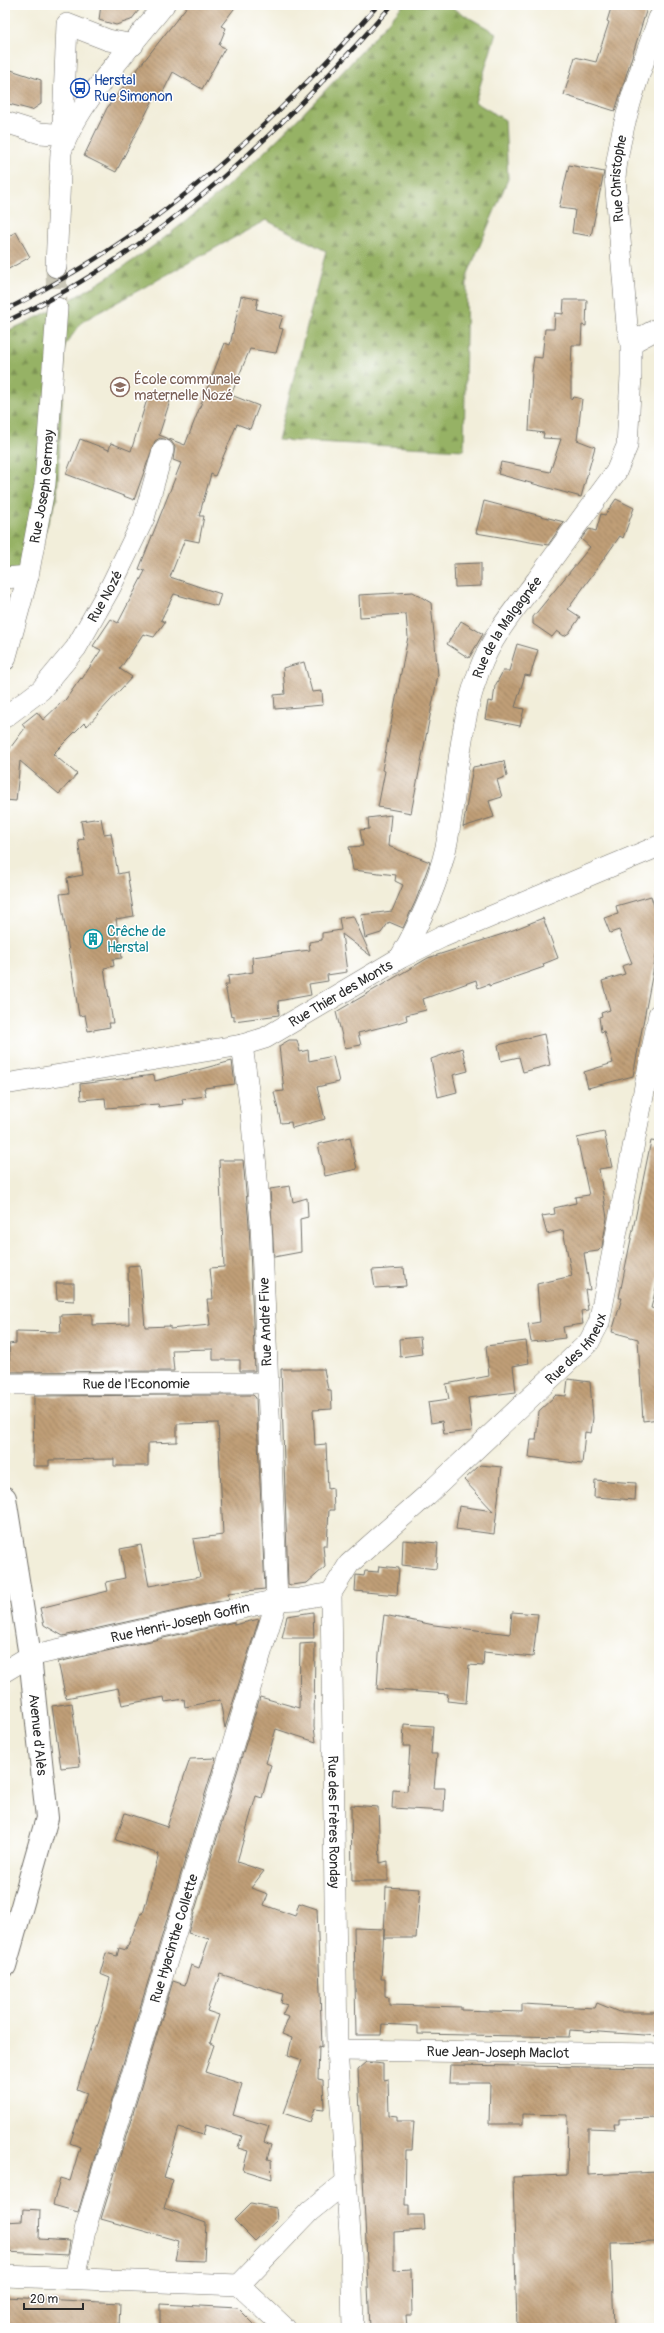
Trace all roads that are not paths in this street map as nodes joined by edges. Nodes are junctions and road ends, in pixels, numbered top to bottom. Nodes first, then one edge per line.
1 (164, 5) edge
2 (659, 18) edge
3 (133, 45) junction
4 (5, 122) edge
5 (67, 135) junction
6 (56, 266) tunnel mouth
7 (57, 308) tunnel mouth
8 (659, 328) edge
9 (631, 344) junction
10 (163, 450) dead end
11 (28, 576) junction
12 (5, 578) edge
13 (5, 660) edge
14 (5, 717) edge
15 (659, 846) edge
16 (400, 958) junction
17 (659, 1014) edge
18 (242, 1045) junction
19 (5, 1084) edge
20 (267, 1383) junction
21 (5, 1384) edge
22 (5, 1498) edge
23 (331, 1594) junction
24 (277, 1600) junction
25 (30, 1656) junction
26 (5, 1671) edge
27 (5, 1966) edge
28 (337, 2050) junction
29 (659, 2054) edge
30 (346, 2182) junction
31 (5, 2276) edge
32 (75, 2278) junction
33 (239, 2285) junction
34 (285, 2328) edge
35 (353, 2328) edge

1 - 3 street
2 - 9 street, Rue Christophe
3 - 5 street
3 - 5 street
4 - 5 street
5 - 6 street
7 - 11 street, Rue Joseph Germay
8 - 9 street
9 - 16 street, Rue de la Malgagnée
10 - 14 street, Rue Nozé
11 - 12 street
11 - 13 street, Rue Joseph Germay
15 - 16 street, Rue Thier des Monts
16 - 18 street, Rue Thier des Monts
17 - 23 street, Rue des Hineux
18 - 19 street, Rue Thier des Monts
18 - 20 street, Rue André Five
20 - 21 street, Rue de l'Economie
20 - 24 street, Rue André Five
22 - 25 street, Avenue d'Alès
23 - 24 street, Rue Henri-Joseph Goffin
23 - 28 street, Rue des Frères Ronday
24 - 25 street, Rue Henri-Joseph Goffin
24 - 32 street, Rue Hyacinthe Collette
25 - 26 street, Rue Henri-Joseph Goffin
25 - 27 street, Avenue d'Alès
28 - 29 street, Rue Jean-Joseph Maclot
28 - 30 street, Rue des Frères Ronday
30 - 33 street
30 - 35 street, Rue des Frères Ronday
31 - 32 street
32 - 33 street
33 - 34 street

